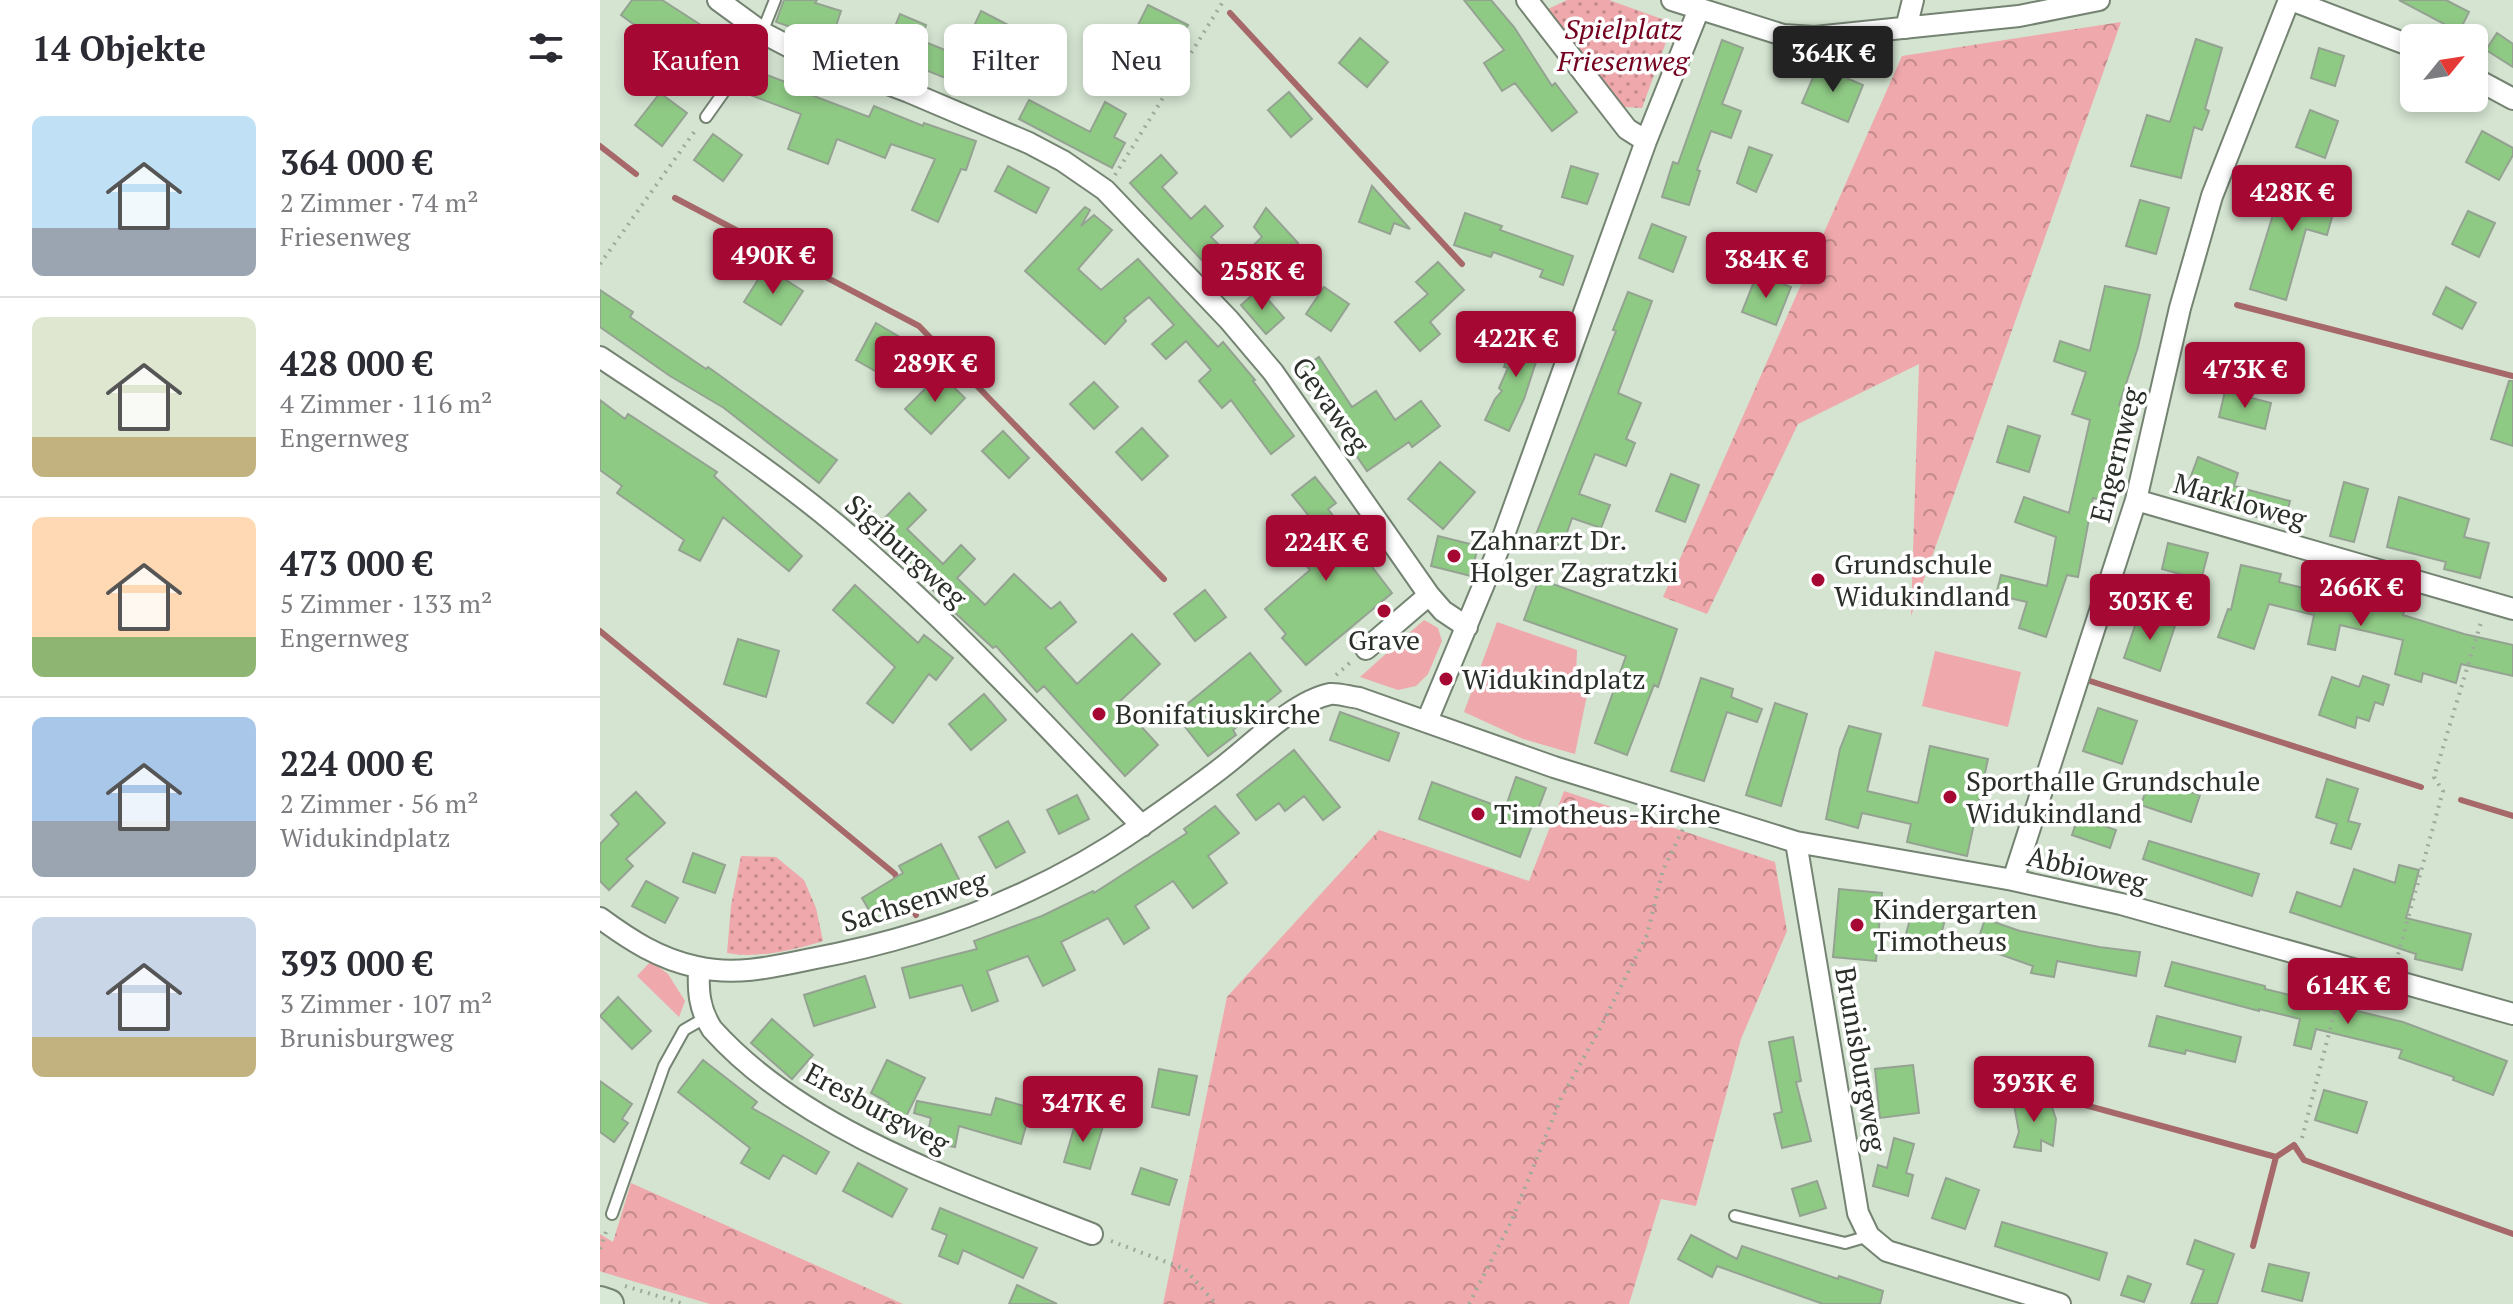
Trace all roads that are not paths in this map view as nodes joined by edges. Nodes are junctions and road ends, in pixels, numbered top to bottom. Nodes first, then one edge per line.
1 (718, 0) edge
2 (775, 0) edge
3 (1527, 0) edge
4 (1672, 0) edge
5 (1913, 0) edge
6 (2099, 0) edge
7 (2290, 0) edge
8 (1699, 9) junction
9 (751, 24) edge
10 (766, 24) edge
11 (1906, 28) junction
12 (768, 36) edge
13 (2400, 42) edge
14 (2488, 86) edge
15 (720, 96) edge
16 (2513, 99) edge
17 (706, 117) road end
18 (1646, 141) junction
19 (600, 357) edge
20 (2136, 500) junction
21 (1429, 595) junction
22 (2513, 609) edge
23 (1467, 627) junction
24 (1366, 649) road end
25 (1427, 721) junction
26 (1142, 826) junction
27 (1796, 842) junction
28 (2013, 880) junction
29 (600, 918) edge
30 (699, 968) junction
31 (2513, 1014) edge
32 (705, 1018) junction
33 (612, 1214) road end
34 (1735, 1216) dead end
35 (1092, 1234) road end
36 (1869, 1236) junction
37 (2060, 1304) edge

1 - 9 street, Gevaweg
2 - 10 lane
3 - 18 street
4 - 8 street
5 - 11 street
6 - 11 street
7 - 13 street
7 - 20 street, Engernweg
8 - 11 street
8 - 18 street
12 - 21 street, Gevaweg
14 - 16 street
15 - 17 lane
18 - 23 street
19 - 26 street, Sigiburgweg
20 - 22 street, Markloweg
20 - 28 street, Engernweg
21 - 23 street, Gevaweg
21 - 24 street
23 - 25 street
25 - 26 street, Sachsenweg
25 - 27 street, Abbioweg
26 - 30 street, Sachsenweg
27 - 28 street, Abbioweg
27 - 36 street, Brunisburgweg
28 - 31 street, Abbioweg
29 - 30 street, Sachsenweg
30 - 32 street
32 - 33 lane
32 - 35 street, Eresburgweg
34 - 36 lane
36 - 37 street

